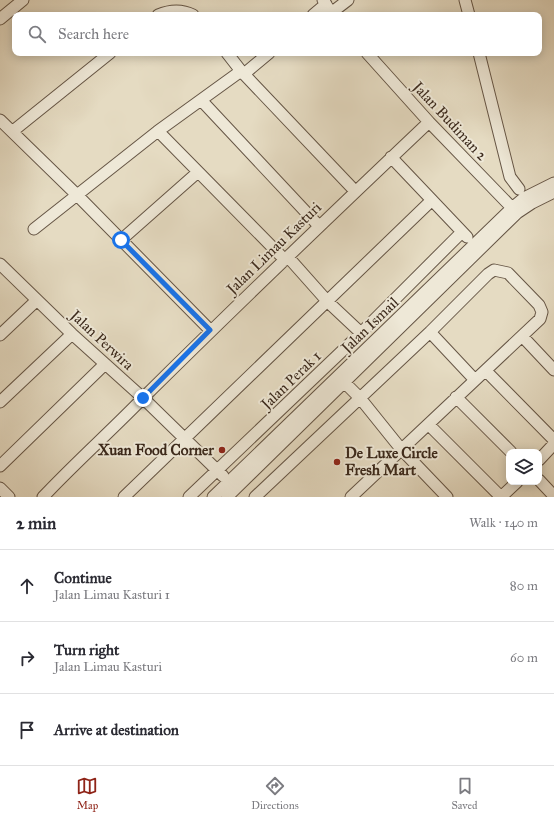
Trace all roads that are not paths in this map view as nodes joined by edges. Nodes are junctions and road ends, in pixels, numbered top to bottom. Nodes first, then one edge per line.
1 (23, 0) edge
2 (348, 0) edge
3 (465, 0) edge
4 (328, 8) edge
5 (166, 12) edge
6 (183, 12) edge
7 (468, 12) edge
8 (0, 19) edge
9 (106, 56) edge
10 (229, 56) edge
11 (265, 56) edge
12 (370, 56) edge
13 (480, 56) edge
14 (242, 73) junction
15 (201, 100) junction
16 (0, 120) edge
17 (429, 122) junction
18 (13, 131) junction
19 (158, 131) junction
20 (392, 158) junction
21 (198, 172) junction
22 (554, 182) edge
23 (519, 189) dead end
24 (355, 191) junction
25 (554, 192) edge
26 (77, 194) junction
27 (432, 200) junction
28 (515, 210) junction
29 (319, 226) junction
30 (34, 229) dead end
31 (462, 232) junction
32 (121, 240) junction
33 (474, 244) junction
34 (286, 258) junction
35 (0, 264) edge
36 (37, 300) junction
37 (328, 302) junction
38 (210, 330) junction
39 (430, 332) junction
40 (360, 333) junction
41 (72, 334) junction
42 (0, 335) edge
43 (522, 336) junction
44 (106, 364) junction
45 (486, 370) junction
46 (554, 370) edge
47 (341, 379) junction
48 (475, 380) junction
49 (456, 397) junction
50 (143, 398) junction
51 (360, 398) junction
52 (0, 402) edge
53 (429, 425) junction
54 (185, 439) junction
55 (554, 440) edge
56 (554, 444) edge
57 (401, 449) junction
58 (508, 449) edge
59 (542, 457) edge
60 (0, 466) edge
61 (217, 471) junction
62 (542, 483) edge
63 (232, 485) junction
64 (514, 485) edge
65 (0, 488) edge
66 (554, 496) edge
67 (9, 497) edge
68 (43, 497) edge
69 (124, 497) edge
70 (189, 497) edge
71 (213, 497) edge
72 (227, 497) edge
73 (255, 497) edge
74 (351, 497) edge
75 (447, 497) edge
76 (501, 497) edge

1 - 8 street
2 - 4 street
3 - 7 street
5 - 6 street
9 - 18 street
10 - 14 street
11 - 14 street
12 - 17 street, Jalan Budiman 2
13 - 23 street
14 - 15 street
14 - 24 street
15 - 19 street
15 - 29 street
16 - 18 street
17 - 20 street, Jalan Limau Kasturi
17 - 28 street, Jalan Budiman 2
18 - 26 street
19 - 21 street
19 - 26 street
20 - 24 street, Jalan Limau Kasturi
20 - 27 street
21 - 32 street
21 - 34 street
22 - 28 street, Jalan Ismail
24 - 29 street, Jalan Limau Kasturi
25 - 28 street, Jalan Ismail
26 - 30 street
26 - 32 street
27 - 31 street
27 - 37 street
28 - 33 street, Jalan Ismail
28 - 47 street, Jalan Ismail
29 - 34 street, Jalan Limau Kasturi
31 - 33 street
31 - 40 street, Jalan Perak 1
32 - 38 street
33 - 47 street, Jalan Ismail
34 - 37 street
34 - 38 street, Jalan Limau Kasturi
35 - 36 street, Jalan Perwira
36 - 41 street, Jalan Perwira
36 - 42 street
37 - 40 street
37 - 54 street
38 - 50 street, Jalan Limau Kasturi
39 - 43 street
39 - 48 street
39 - 51 street
40 - 61 street, Jalan Perak 1
41 - 44 street, Jalan Perwira
41 - 52 street
43 - 45 street
43 - 46 street
44 - 50 street, Jalan Perwira
44 - 60 street
45 - 48 street
45 - 55 street
47 - 51 street
47 - 63 street, Jalan Ismail
48 - 49 street
49 - 53 street
49 - 58 street
50 - 54 street, Jalan Perwira
50 - 68 street, Jalan Limau Kasturi
51 - 57 street
51 - 73 street
53 - 57 street
53 - 76 street
54 - 61 street, Jalan Perwira
54 - 69 street
56 - 59 street
57 - 74 street
57 - 75 street
61 - 63 street, Jalan Perwira
61 - 70 street, Jalan Perak 1
62 - 66 street
63 - 71 street, Jalan Ismail
63 - 72 street, Jalan Ismail
64 - 76 street
65 - 67 street

